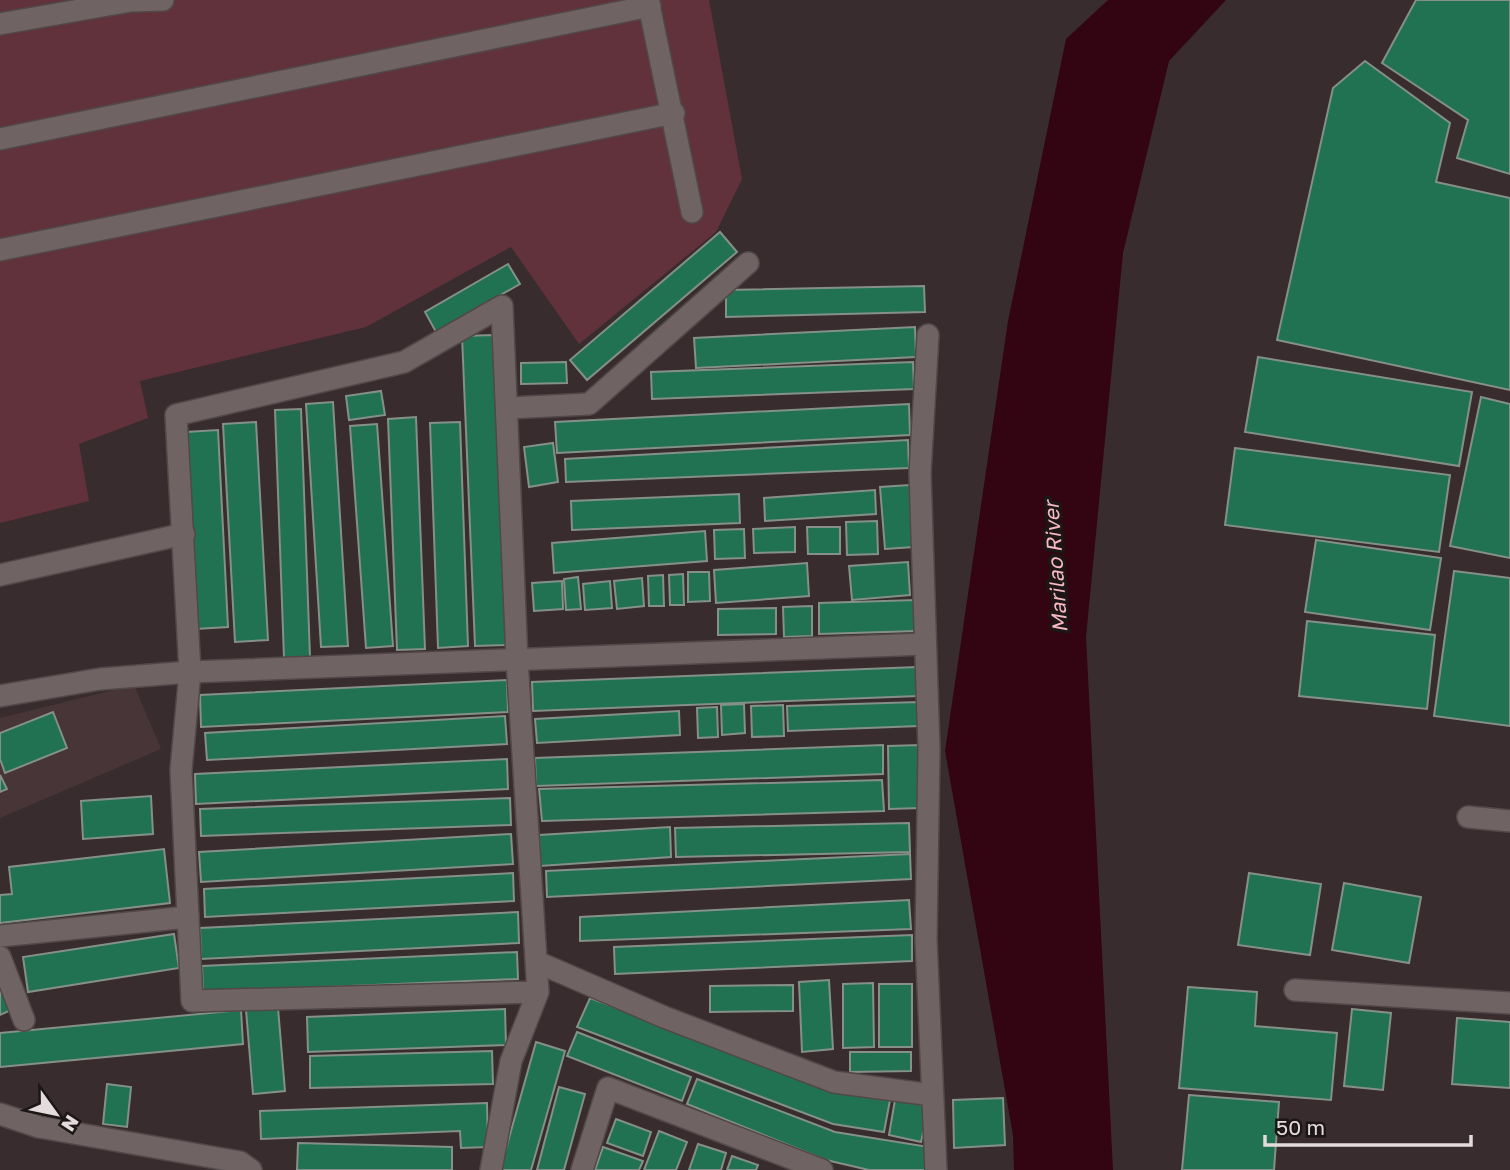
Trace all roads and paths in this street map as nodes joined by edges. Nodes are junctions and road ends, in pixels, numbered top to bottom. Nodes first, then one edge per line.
1 (163, 0) edge
2 (649, 3) edge
3 (0, 24) edge
4 (674, 113) junction
5 (0, 139) edge
6 (692, 212) dead end
7 (0, 250) edge
8 (748, 263) dead end
9 (928, 335) dead end
10 (507, 408) junction
11 (184, 534) junction
12 (0, 575) edge
13 (925, 644) junction
14 (517, 660) junction
15 (190, 672) junction
16 (0, 696) edge
17 (1468, 817) dead end
18 (1510, 821) edge
19 (188, 917) junction
20 (0, 936) edge
21 (0, 957) edge
22 (537, 961) junction
23 (1295, 990) dead end
24 (538, 992) junction
25 (1510, 1003) edge
26 (24, 1020) dead end
27 (932, 1095) junction
28 (0, 1114) edge
29 (251, 1170) edge
30 (491, 1170) edge
31 (582, 1170) edge
32 (822, 1170) edge
33 (936, 1170) edge

1 - 3 street
2 - 4 street
2 - 5 street
4 - 6 street
4 - 7 street
8 - 10 street
9 - 13 street
10 - 11 street
10 - 14 street
11 - 12 street
11 - 15 street
13 - 14 street
13 - 27 street
14 - 15 street
14 - 22 street
15 - 16 street
15 - 19 street
17 - 18 street
19 - 20 street
19 - 24 street
21 - 26 street
22 - 24 street
22 - 27 street
23 - 25 street
24 - 30 street
27 - 33 street
28 - 29 street
31 - 32 street

